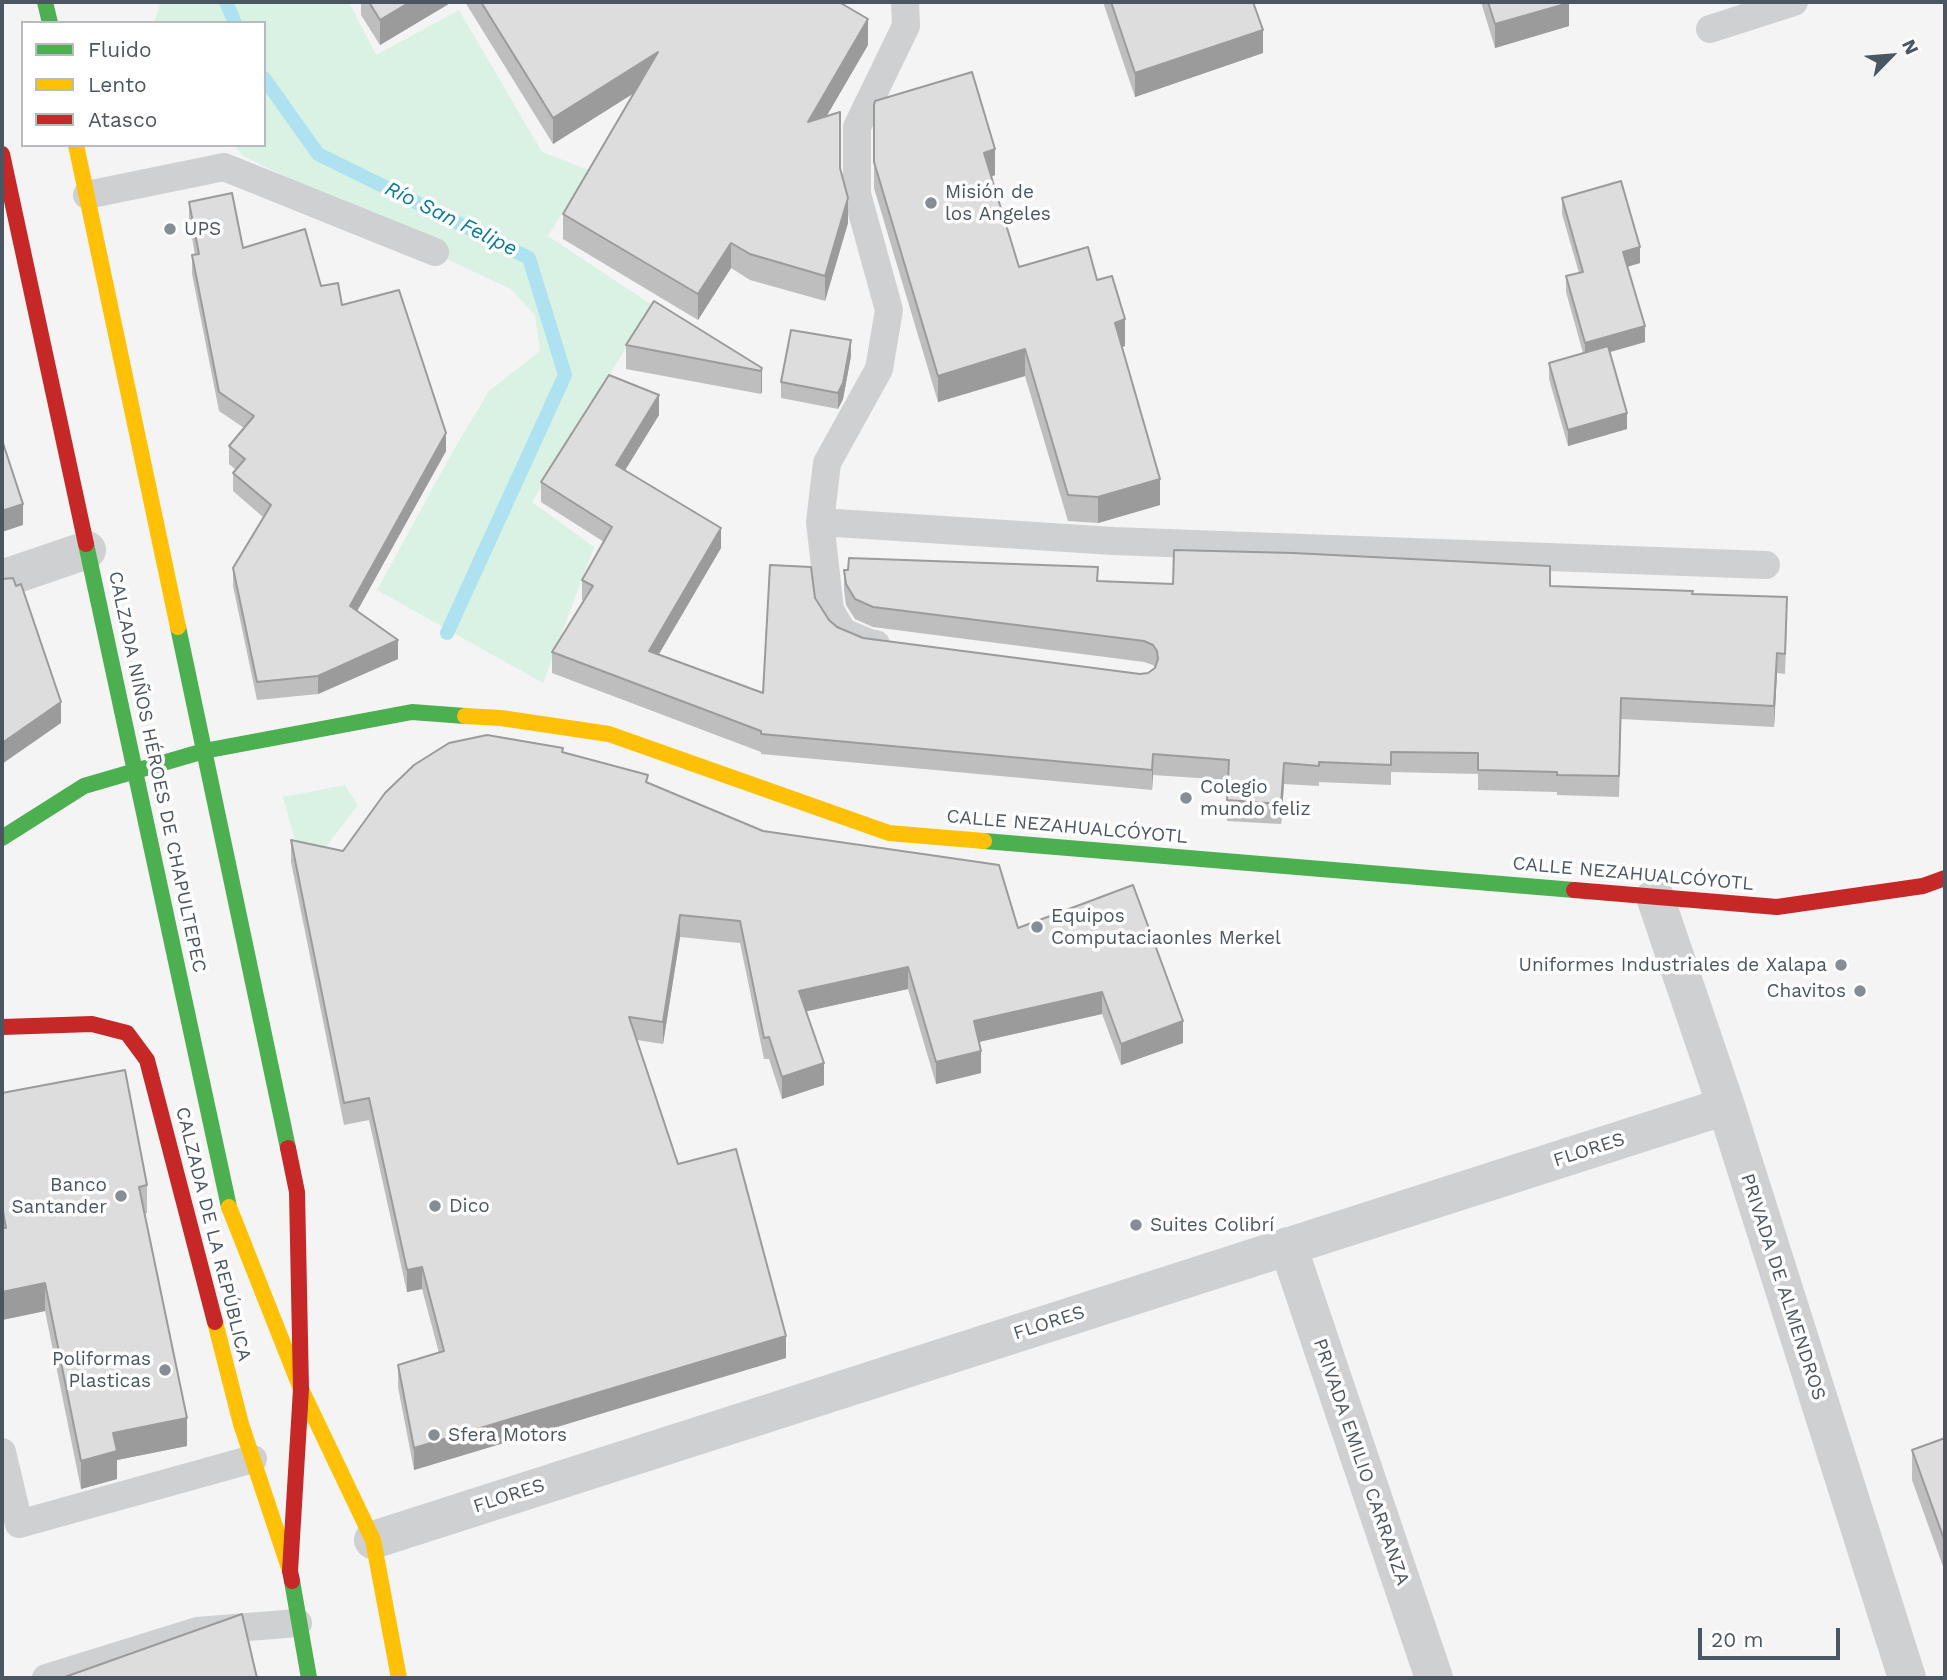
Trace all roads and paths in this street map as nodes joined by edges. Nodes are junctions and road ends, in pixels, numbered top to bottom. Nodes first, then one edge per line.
1 (45, 2) edge
2 (905, 2) edge
3 (1794, 2) edge
4 (50, 21) edge
5 (1710, 29) dead end
6 (76, 147) edge
7 (2, 154) edge
8 (87, 195) junction
9 (435, 252) dead end
10 (820, 522) junction
11 (88, 550) junction
12 (1766, 565) dead end
13 (2, 579) edge
14 (896, 647) edge
15 (204, 751) junction
16 (135, 771) junction
17 (2, 838) edge
18 (1945, 878) edge
19 (1655, 897) junction
20 (2, 1027) edge
21 (1726, 1106) junction
22 (1288, 1246) junction
23 (301, 1389) junction
24 (2, 1452) edge
25 (253, 1460) junction
26 (373, 1540) junction
27 (290, 1571) junction
28 (298, 1623) junction
29 (46, 1678) edge
30 (309, 1678) edge
31 (399, 1678) edge
32 (1434, 1678) edge
33 (1908, 1678) edge

1 - 4 main road
2 - 10 lane
3 - 5 lane
6 - 8 main road, CALZADA NIÑOS HÉROES DE CHAPULTEPEC
7 - 11 main road, CALZADA NIÑOS HÉROES DE CHAPULTEPEC
8 - 9 lane
8 - 15 main road, CALZADA NIÑOS HÉROES DE CHAPULTEPEC
10 - 12 lane
10 - 14 lane
11 - 13 street
11 - 16 main road, CALZADA NIÑOS HÉROES DE CHAPULTEPEC
15 - 16 main road, CALLE NEZAHUALCÓYOTL
15 - 19 main road, CALLE NEZAHUALCÓYOTL
15 - 23 main road, CALZADA NIÑOS HÉROES DE CHAPULTEPEC
16 - 17 main road, CALLE NEZAHUALCÓYOTL
16 - 23 main road, CALZADA NIÑOS HÉROES DE CHAPULTEPEC
18 - 19 main road, CALLE NEZAHUALCÓYOTL
19 - 21 street, PRIVADA DE ALMENDROS
20 - 25 main road, CALZADA DE LA REPÚBLICA
21 - 22 street, FLORES
21 - 33 street, PRIVADA DE ALMENDROS
22 - 26 street, FLORES
22 - 32 street, PRIVADA EMILIO CARRANZA
23 - 26 main road, CALZADA NIÑOS HÉROES DE CHAPULTEPEC
23 - 27 main road, CALZADA NIÑOS HÉROES DE CHAPULTEPEC
24 - 25 lane
25 - 27 main road, CALZADA DE LA REPÚBLICA
26 - 31 main road, CALZADA NIÑOS HÉROES DE CHAPULTEPEC
27 - 28 main road, CALZADA NIÑOS HÉROES DE CHAPULTEPEC
28 - 29 lane
28 - 30 main road, CALZADA NIÑOS HÉROES DE CHAPULTEPEC

